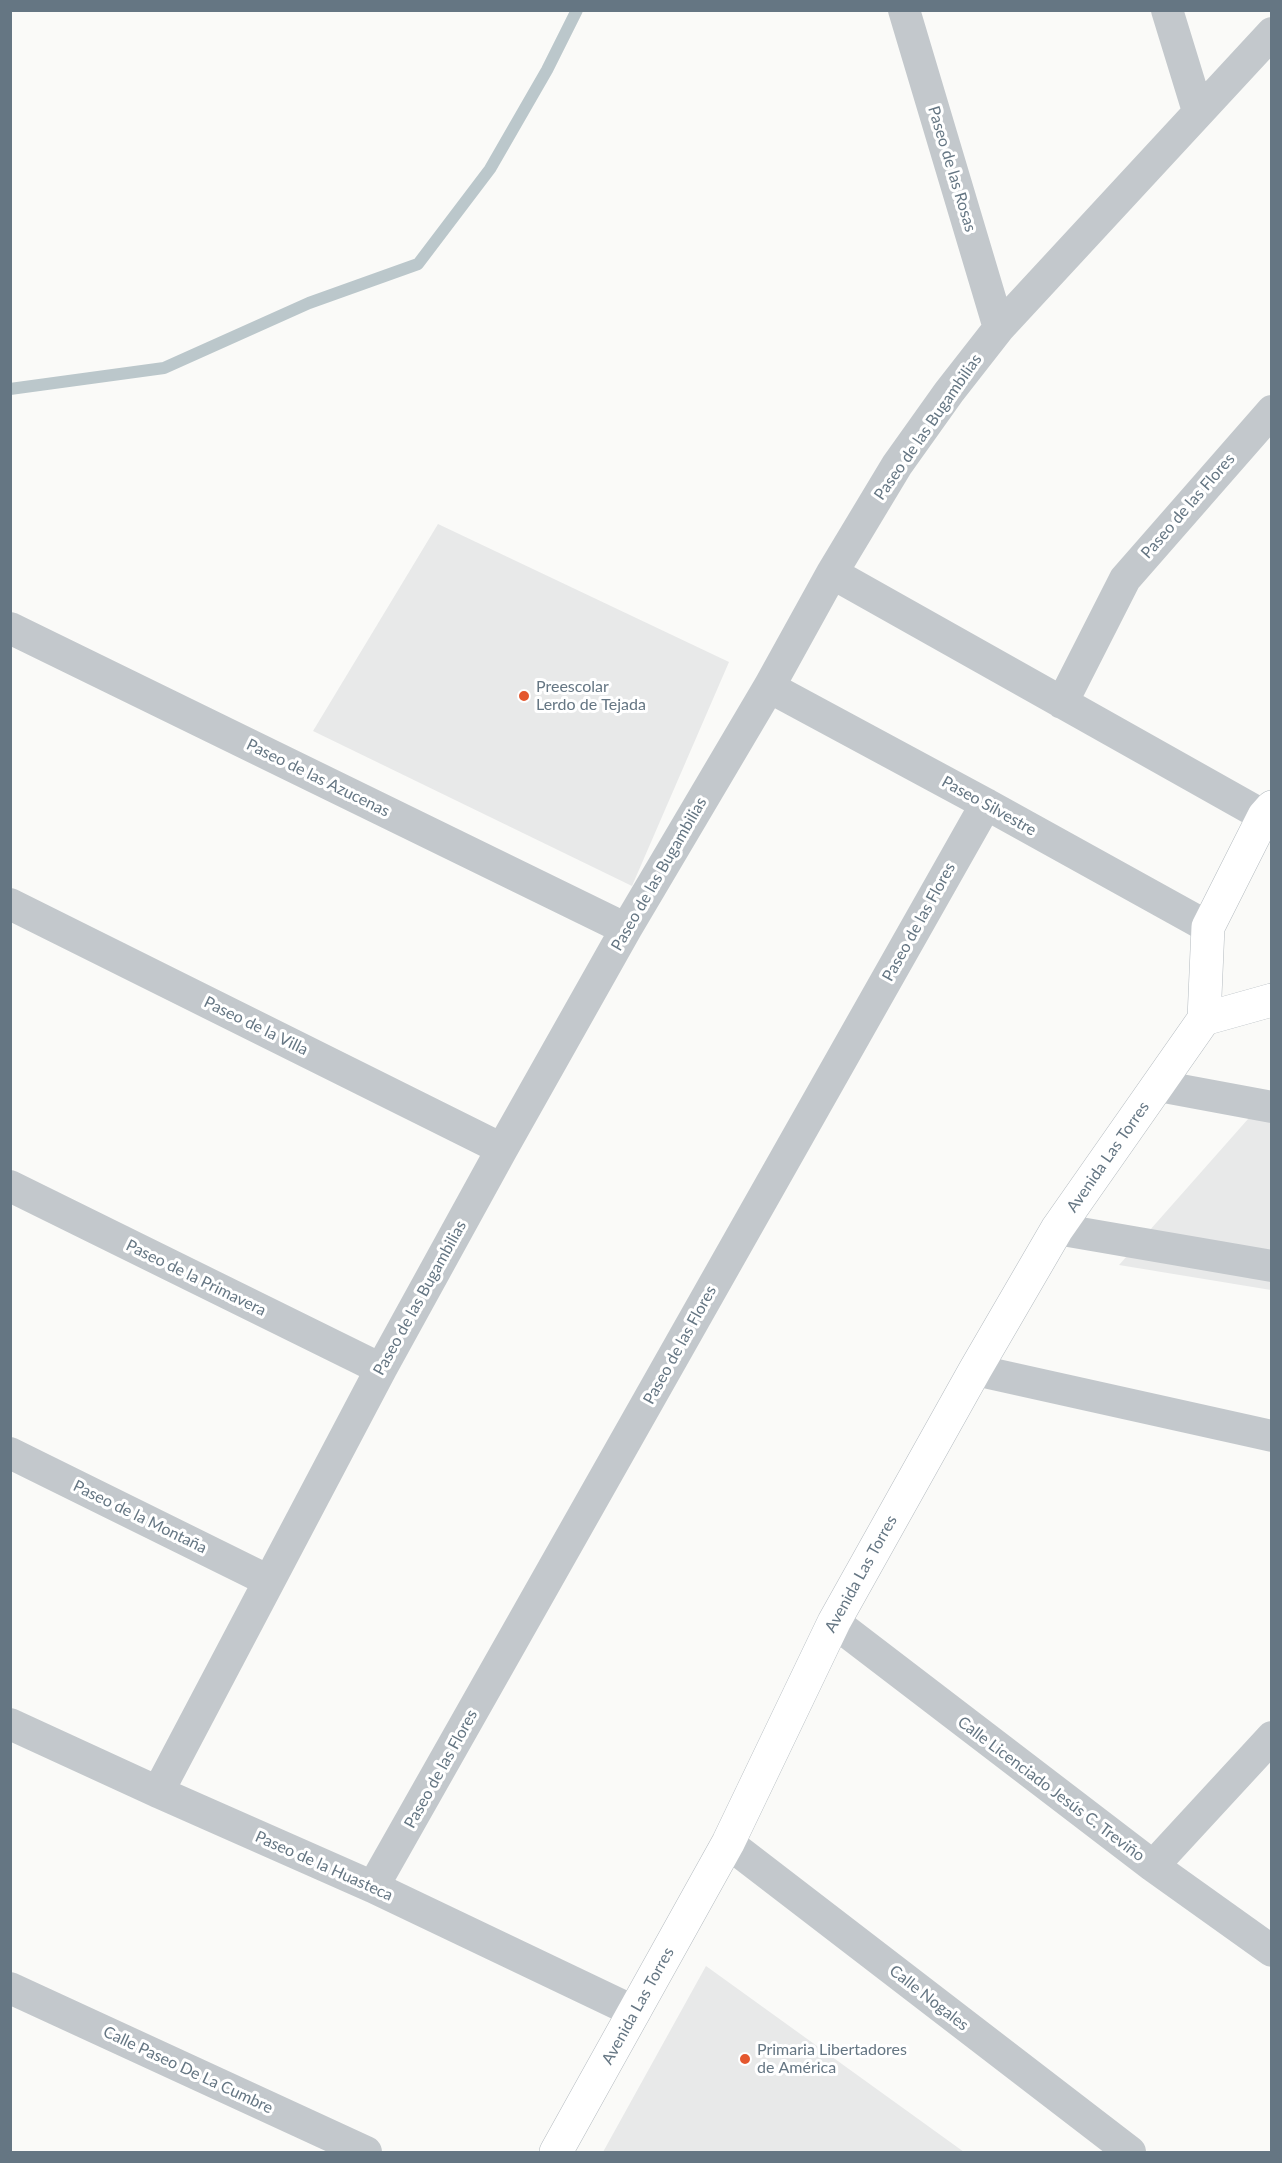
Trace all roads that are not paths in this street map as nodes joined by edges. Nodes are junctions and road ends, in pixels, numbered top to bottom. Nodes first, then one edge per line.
1 (904, 10) edge
2 (1167, 10) edge
3 (1272, 33) edge
4 (1198, 111) junction
5 (999, 328) junction
6 (1272, 411) edge
7 (832, 573) junction
8 (10, 628) edge
9 (769, 687) junction
10 (1062, 703) junction
11 (986, 804) junction
12 (1268, 812) edge
13 (10, 904) edge
14 (1208, 927) junction
15 (626, 929) junction
16 (1272, 1000) edge
17 (1204, 1019) junction
18 (1159, 1086) junction
19 (1272, 1107) edge
20 (502, 1149) junction
21 (10, 1186) edge
22 (1057, 1229) junction
23 (1272, 1266) edge
24 (381, 1369) junction
25 (975, 1370) junction
26 (1272, 1436) edge
27 (10, 1453) edge
28 (269, 1581) junction
29 (834, 1622) junction
30 (10, 1724) edge
31 (1272, 1737) edge
32 (158, 1792) junction
33 (728, 1843) junction
34 (1153, 1866) junction
35 (374, 1887) junction
36 (1272, 1951) edge
37 (10, 1988) edge
38 (635, 2012) junction
39 (366, 2152) edge
40 (556, 2152) edge
41 (1130, 2152) edge

1 - 5 street, Paseo de las Rosas
2 - 4 street
3 - 4 street, Paseo de las Bugambilias
4 - 5 street, Paseo de las Bugambilias
5 - 7 street, Paseo de las Bugambilias
6 - 10 street, Paseo de las Flores
7 - 9 street, Paseo de las Bugambilias
7 - 10 street
8 - 15 street, Paseo de las Azucenas
9 - 11 street, Paseo Silvestre
9 - 15 street, Paseo de las Bugambilias
10 - 12 street
11 - 14 street, Paseo Silvestre
11 - 35 street, Paseo de las Flores
12 - 14 street
13 - 20 street, Paseo de la Villa
14 - 17 street
15 - 20 street, Paseo de las Bugambilias
16 - 17 street
17 - 18 street, Avenida Las Torres
18 - 19 street
18 - 22 street, Avenida Las Torres
20 - 24 street, Paseo de las Bugambilias
21 - 24 street, Paseo de la Primavera
22 - 23 street
22 - 25 street, Avenida Las Torres
24 - 28 street, Paseo de las Bugambilias
25 - 26 street
25 - 29 street, Avenida Las Torres
27 - 28 street, Paseo de la Montaña
28 - 32 street, Paseo de las Bugambilias
29 - 33 street, Avenida Las Torres
29 - 34 street, Calle Licenciado Jesús C. Treviño
30 - 32 street, Paseo de la Huasteca
31 - 34 street
32 - 35 street, Paseo de la Huasteca
33 - 38 street, Avenida Las Torres
33 - 41 street, Calle Nogales
34 - 36 street, Calle Licenciado Jesús C. Treviño
35 - 38 street, Paseo de la Huasteca
37 - 39 street, Calle Paseo De La Cumbre
38 - 40 street, Avenida Las Torres

